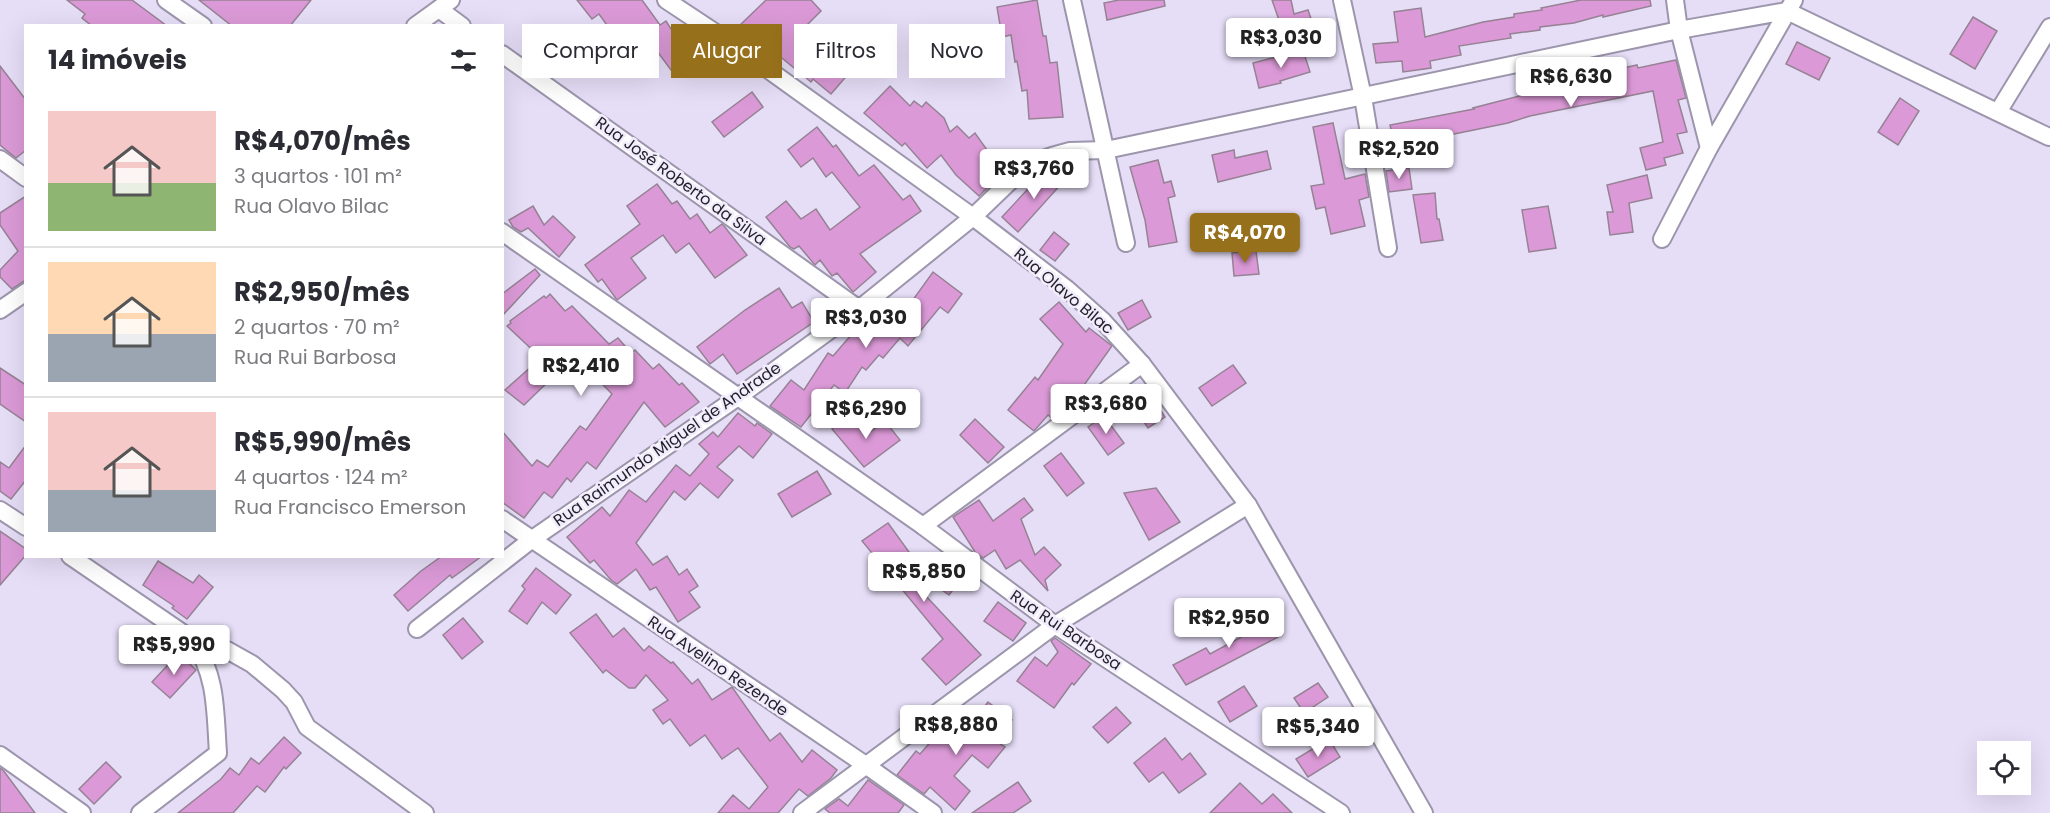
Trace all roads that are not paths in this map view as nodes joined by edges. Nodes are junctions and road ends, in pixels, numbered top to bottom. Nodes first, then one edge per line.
1 (166, 0) edge
2 (666, 0) edge
3 (1072, 0) edge
4 (1342, 0) edge
5 (1675, 0) edge
6 (445, 4) edge
7 (1790, 5) edge
8 (200, 24) edge
9 (418, 24) edge
10 (460, 24) edge
11 (2050, 27) edge
12 (1679, 30) junction
13 (504, 55) edge
14 (1363, 97) junction
15 (1998, 112) junction
16 (2049, 137) edge
17 (1709, 148) junction
18 (1106, 150) junction
19 (0, 159) edge
20 (24, 177) edge
21 (973, 217) junction
22 (504, 233) edge
23 (1662, 238) dead end
24 (1126, 243) dead end
25 (1388, 248) dead end
26 (24, 293) edge
27 (859, 309) junction
28 (0, 310) edge
29 (1142, 364) junction
30 (738, 397) junction
31 (1248, 505) junction
32 (0, 510) edge
33 (504, 520) edge
34 (24, 526) edge
35 (923, 526) junction
36 (531, 540) junction
37 (73, 558) edge
38 (1054, 625) junction
39 (417, 629) dead end
40 (193, 640) junction
41 (0, 755) edge
42 (867, 766) junction
43 (82, 813) edge
44 (140, 813) edge
45 (425, 813) edge
46 (802, 813) edge
47 (933, 813) edge
48 (1341, 813) edge
49 (1424, 813) edge

1 - 8 street
2 - 21 street, Rua Olavo Bilac
3 - 18 street
4 - 14 street
5 - 12 street
6 - 9 street
6 - 10 street
7 - 12 street
7 - 15 street
7 - 17 street
11 - 15 street
12 - 14 street
12 - 17 street
13 - 27 street, Rua José Roberto da Silva
14 - 18 street
14 - 25 street
15 - 16 street
17 - 23 street
18 - 21 street, Rua Raimundo Miguel de Andrade
18 - 24 street
19 - 20 street
21 - 27 street, Rua Raimundo Miguel de Andrade
21 - 29 street, Rua Olavo Bilac
22 - 30 street, Rua Rui Barbosa
26 - 28 street
27 - 30 street, Rua Raimundo Miguel de Andrade
29 - 31 street, Rua Olavo Bilac
29 - 35 street
30 - 35 street, Rua Rui Barbosa
30 - 36 street, Rua Raimundo Miguel de Andrade
31 - 38 street
31 - 49 street, Rua Olavo Bilac
32 - 34 street
33 - 36 street, Rua Avelino Rezende
35 - 38 street, Rua Rui Barbosa
36 - 39 street, Rua Raimundo Miguel de Andrade
36 - 42 street, Rua Avelino Rezende
37 - 40 street
38 - 42 street
38 - 48 street, Rua Rui Barbosa
40 - 44 street
40 - 45 street
41 - 43 street
42 - 46 street
42 - 47 street, Rua Avelino Rezende

